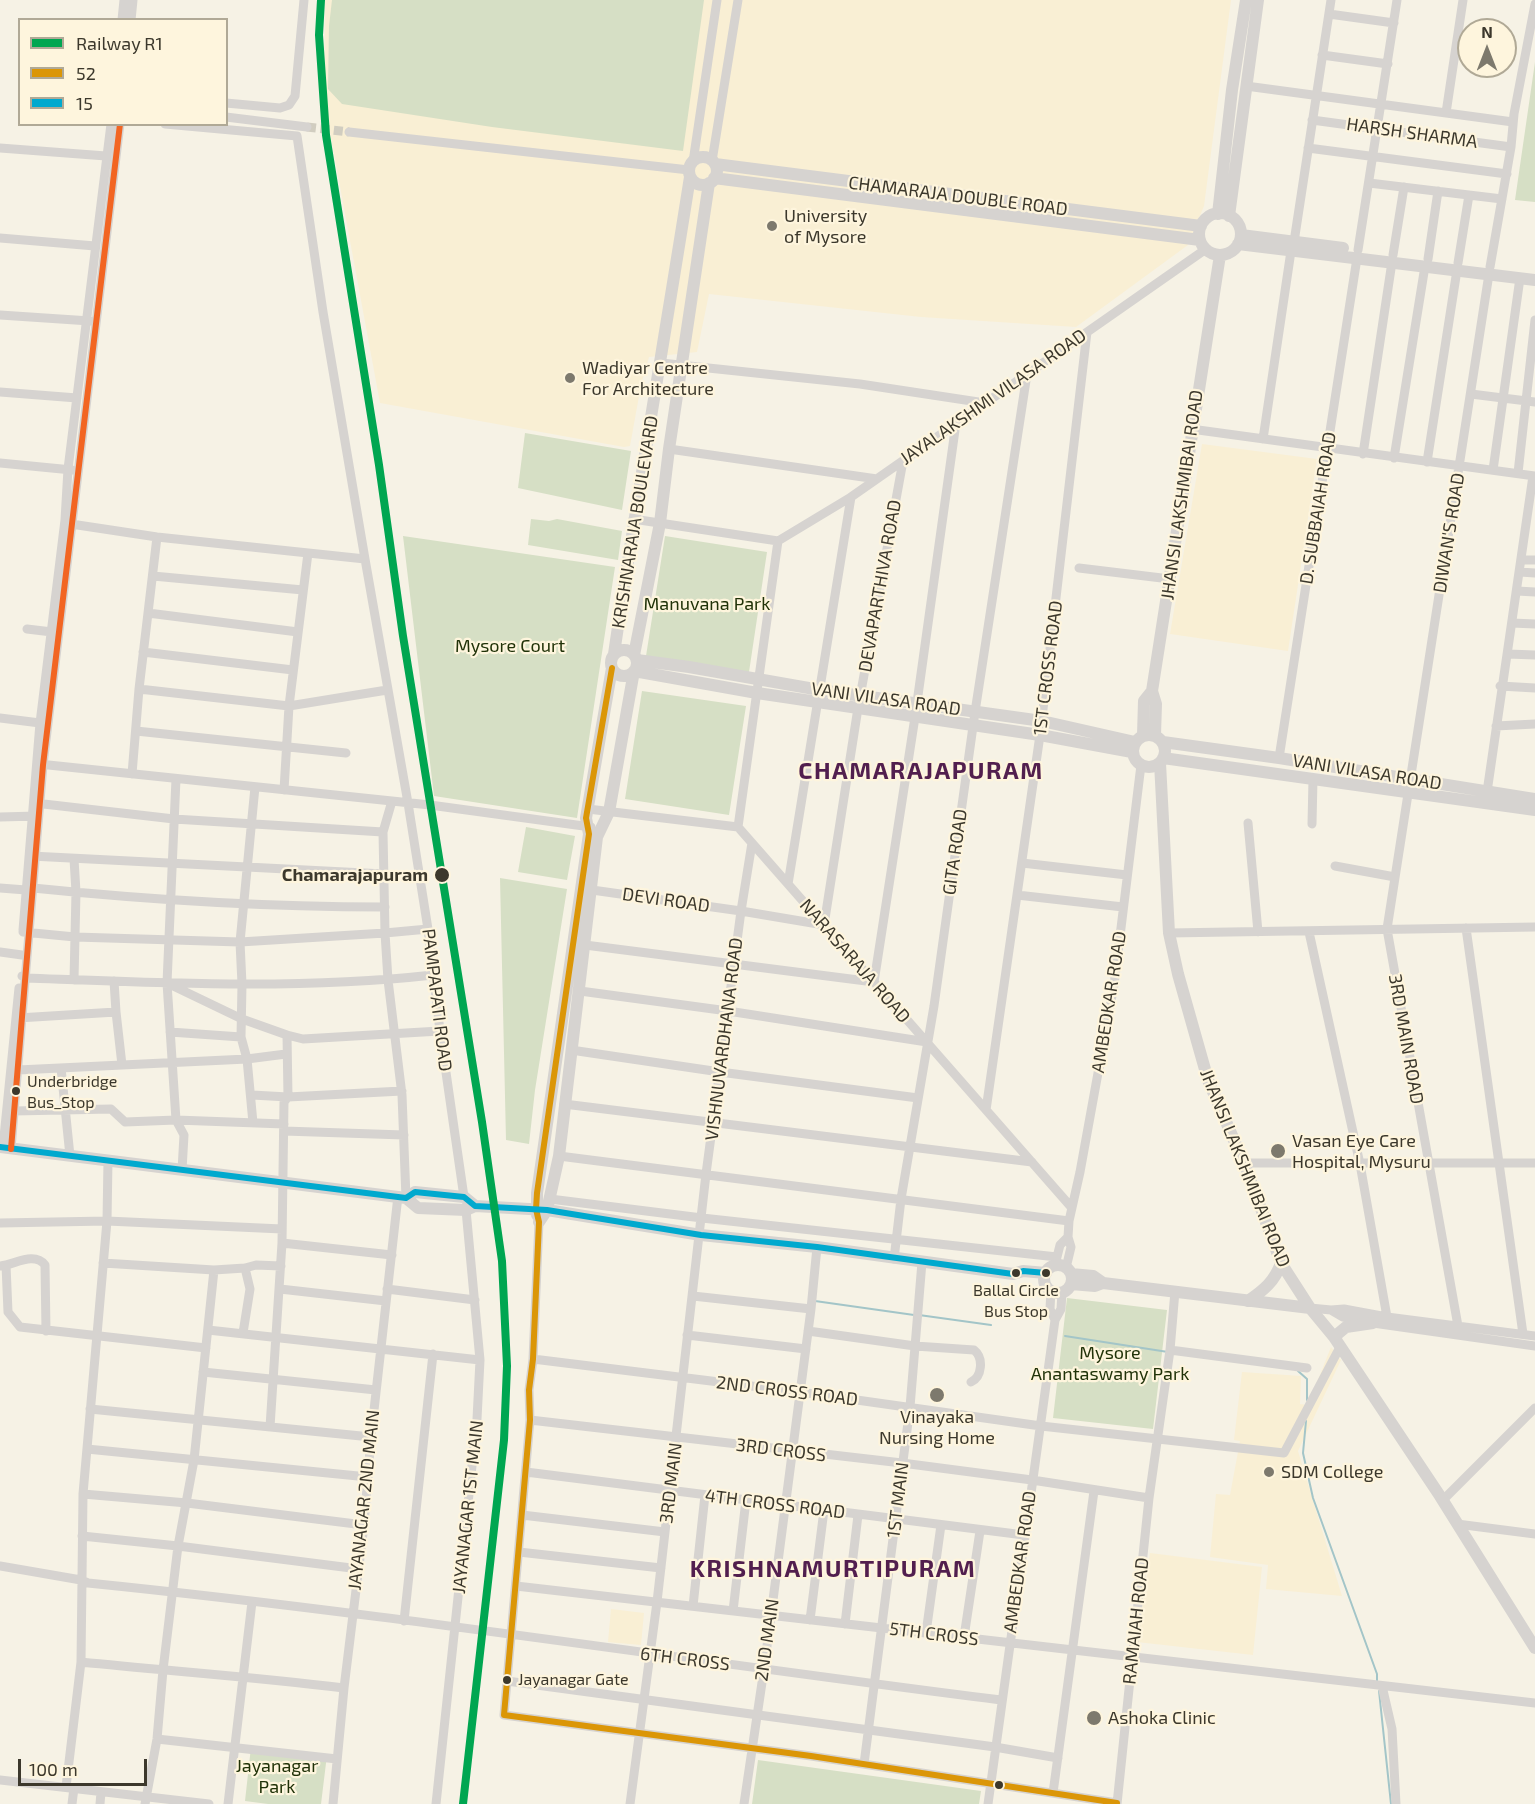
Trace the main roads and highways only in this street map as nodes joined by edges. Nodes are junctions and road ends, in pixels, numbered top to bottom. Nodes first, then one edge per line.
1 (1245, 0) edge
2 (1258, 0) edge
3 (713, 163) junction
4 (691, 169) junction
5 (712, 181) junction
6 (1223, 215) junction
7 (1201, 226) junction
8 (1240, 240) junction
9 (1203, 244) junction
10 (1220, 255) junction
11 (1490, 271) junction
12 (1535, 273) edge
13 (1535, 280) edge
14 (614, 654) junction
15 (635, 662) junction
16 (612, 668) junction
17 (820, 696) junction
18 (859, 702) junction
19 (1146, 741) junction
20 (1162, 760) junction
21 (1409, 786) junction
22 (1535, 799) edge
23 (1535, 810) edge
24 (4, 1148) edge
25 (402, 1197) junction
26 (544, 1206) junction
27 (471, 1208) junction
28 (539, 1222) road end
29 (1281, 1263) junction
30 (1248, 1301) junction
31 (1310, 1308) junction
32 (1373, 1323) road end
33 (1337, 1342) junction
34 (1535, 1648) edge

1 - 6 main road
2 - 6 main road
3 - 4 main road
3 - 5 main road
3 - 7 main road, CHAMARAJA DOUBLE ROAD
4 - 5 main road
4 - 14 main road, KRISHNARAJA BOULEVARD
5 - 9 main road, CHAMARAJA DOUBLE ROAD
5 - 15 main road, KRISHNARAJA BOULEVARD
6 - 7 main road
6 - 8 main road
7 - 9 main road
8 - 10 main road
8 - 11 main road
9 - 10 main road
10 - 19 main road, JHANSI LAKSHMIBAI ROAD
11 - 12 main road
11 - 13 main road
14 - 15 main road
14 - 16 main road
15 - 16 main road
15 - 17 main road, VANI VILASA ROAD
15 - 17 main road, VANI VILASA ROAD
15 - 26 main road, KRISHNARAJA BOULEVARD
16 - 26 main road, KRISHNARAJA BOULEVARD
17 - 18 main road, VANI VILASA ROAD
18 - 19 main road, VANI VILASA ROAD
18 - 19 main road, VANI VILASA ROAD
19 - 20 main road, JHANSI LAKSHMIBAI ROAD
19 - 20 main road, VANI VILASA ROAD
19 - 21 main road, VANI VILASA ROAD
20 - 21 main road, VANI VILASA ROAD
20 - 29 main road, JHANSI LAKSHMIBAI ROAD
21 - 22 main road, VANI VILASA ROAD
21 - 23 main road, VANI VILASA ROAD
24 - 25 main road
25 - 27 main road
25 - 27 main road
26 - 27 main road
26 - 28 main road, KRISHNARAJA BOULEVARD
26 - 30 main road
29 - 30 main road
29 - 31 main road, JHANSI LAKSHMIBAI ROAD
30 - 31 main road
31 - 33 main road, JHANSI LAKSHMIBAI ROAD
32 - 33 main road
33 - 34 main road, JHANSI LAKSHMIBAI ROAD

